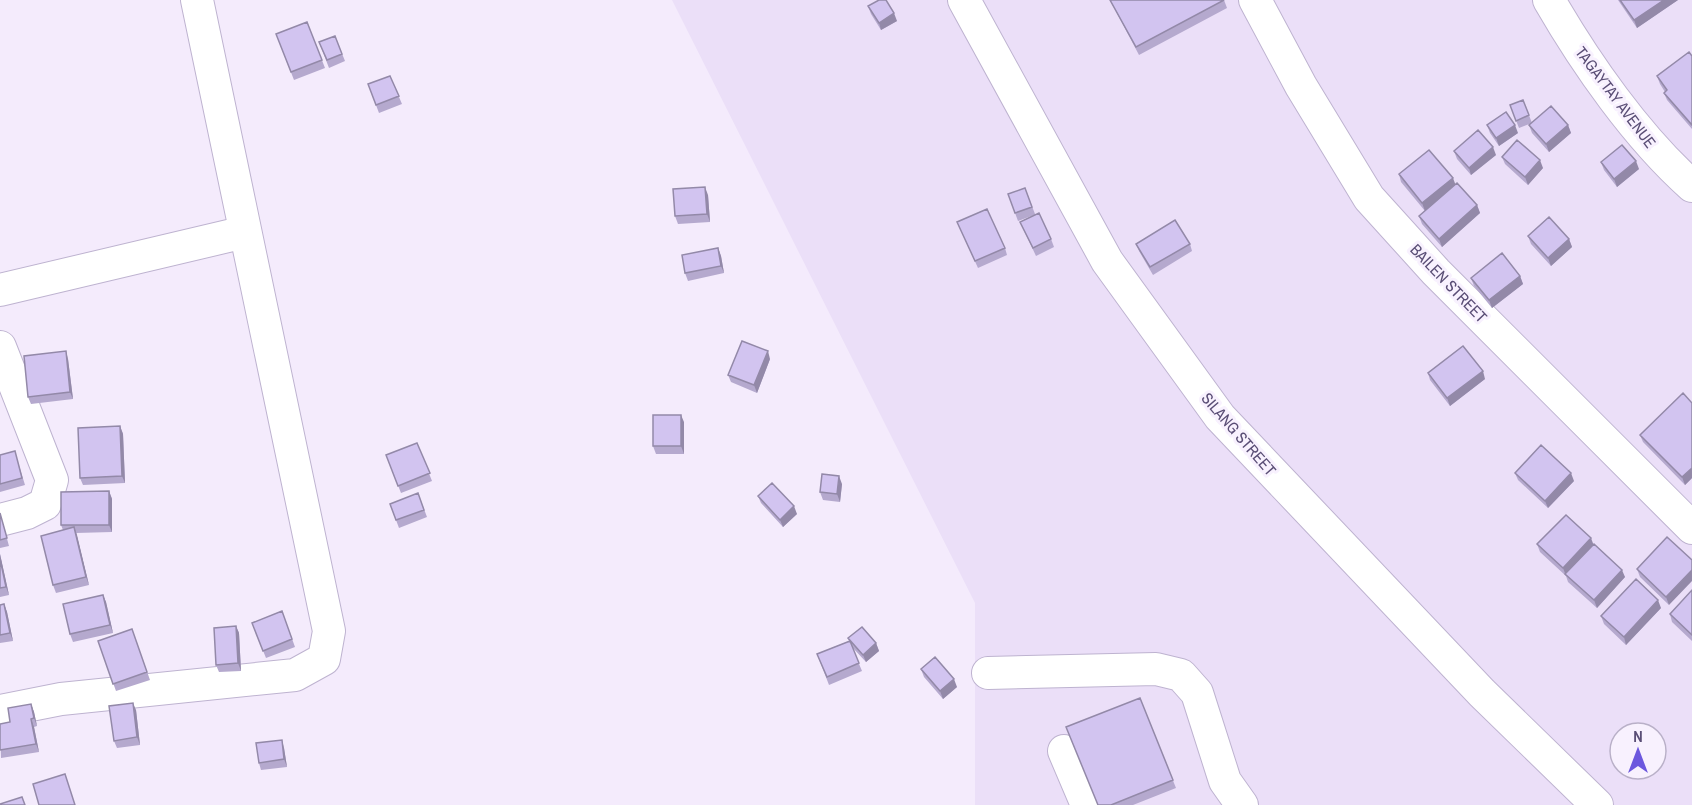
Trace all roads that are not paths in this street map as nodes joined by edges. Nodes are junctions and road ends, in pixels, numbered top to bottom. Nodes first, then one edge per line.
1 (197, 0) edge
2 (964, 0) edge
3 (1256, 0) edge
4 (1549, 0) edge
5 (1692, 186) edge
6 (245, 232) junction
7 (0, 291) edge
8 (0, 347) edge
9 (0, 520) edge
10 (1692, 528) edge
11 (988, 673) dead end
12 (0, 711) edge
13 (1064, 751) dead end
14 (1087, 805) edge
15 (1242, 805) edge
16 (1597, 805) edge

1 - 6 street
2 - 16 street, SILANG STREET
3 - 10 street, BAILEN STREET
4 - 5 street, TAGAYTAY AVENUE
6 - 7 street
6 - 12 street
8 - 9 street
11 - 15 street
13 - 14 street

